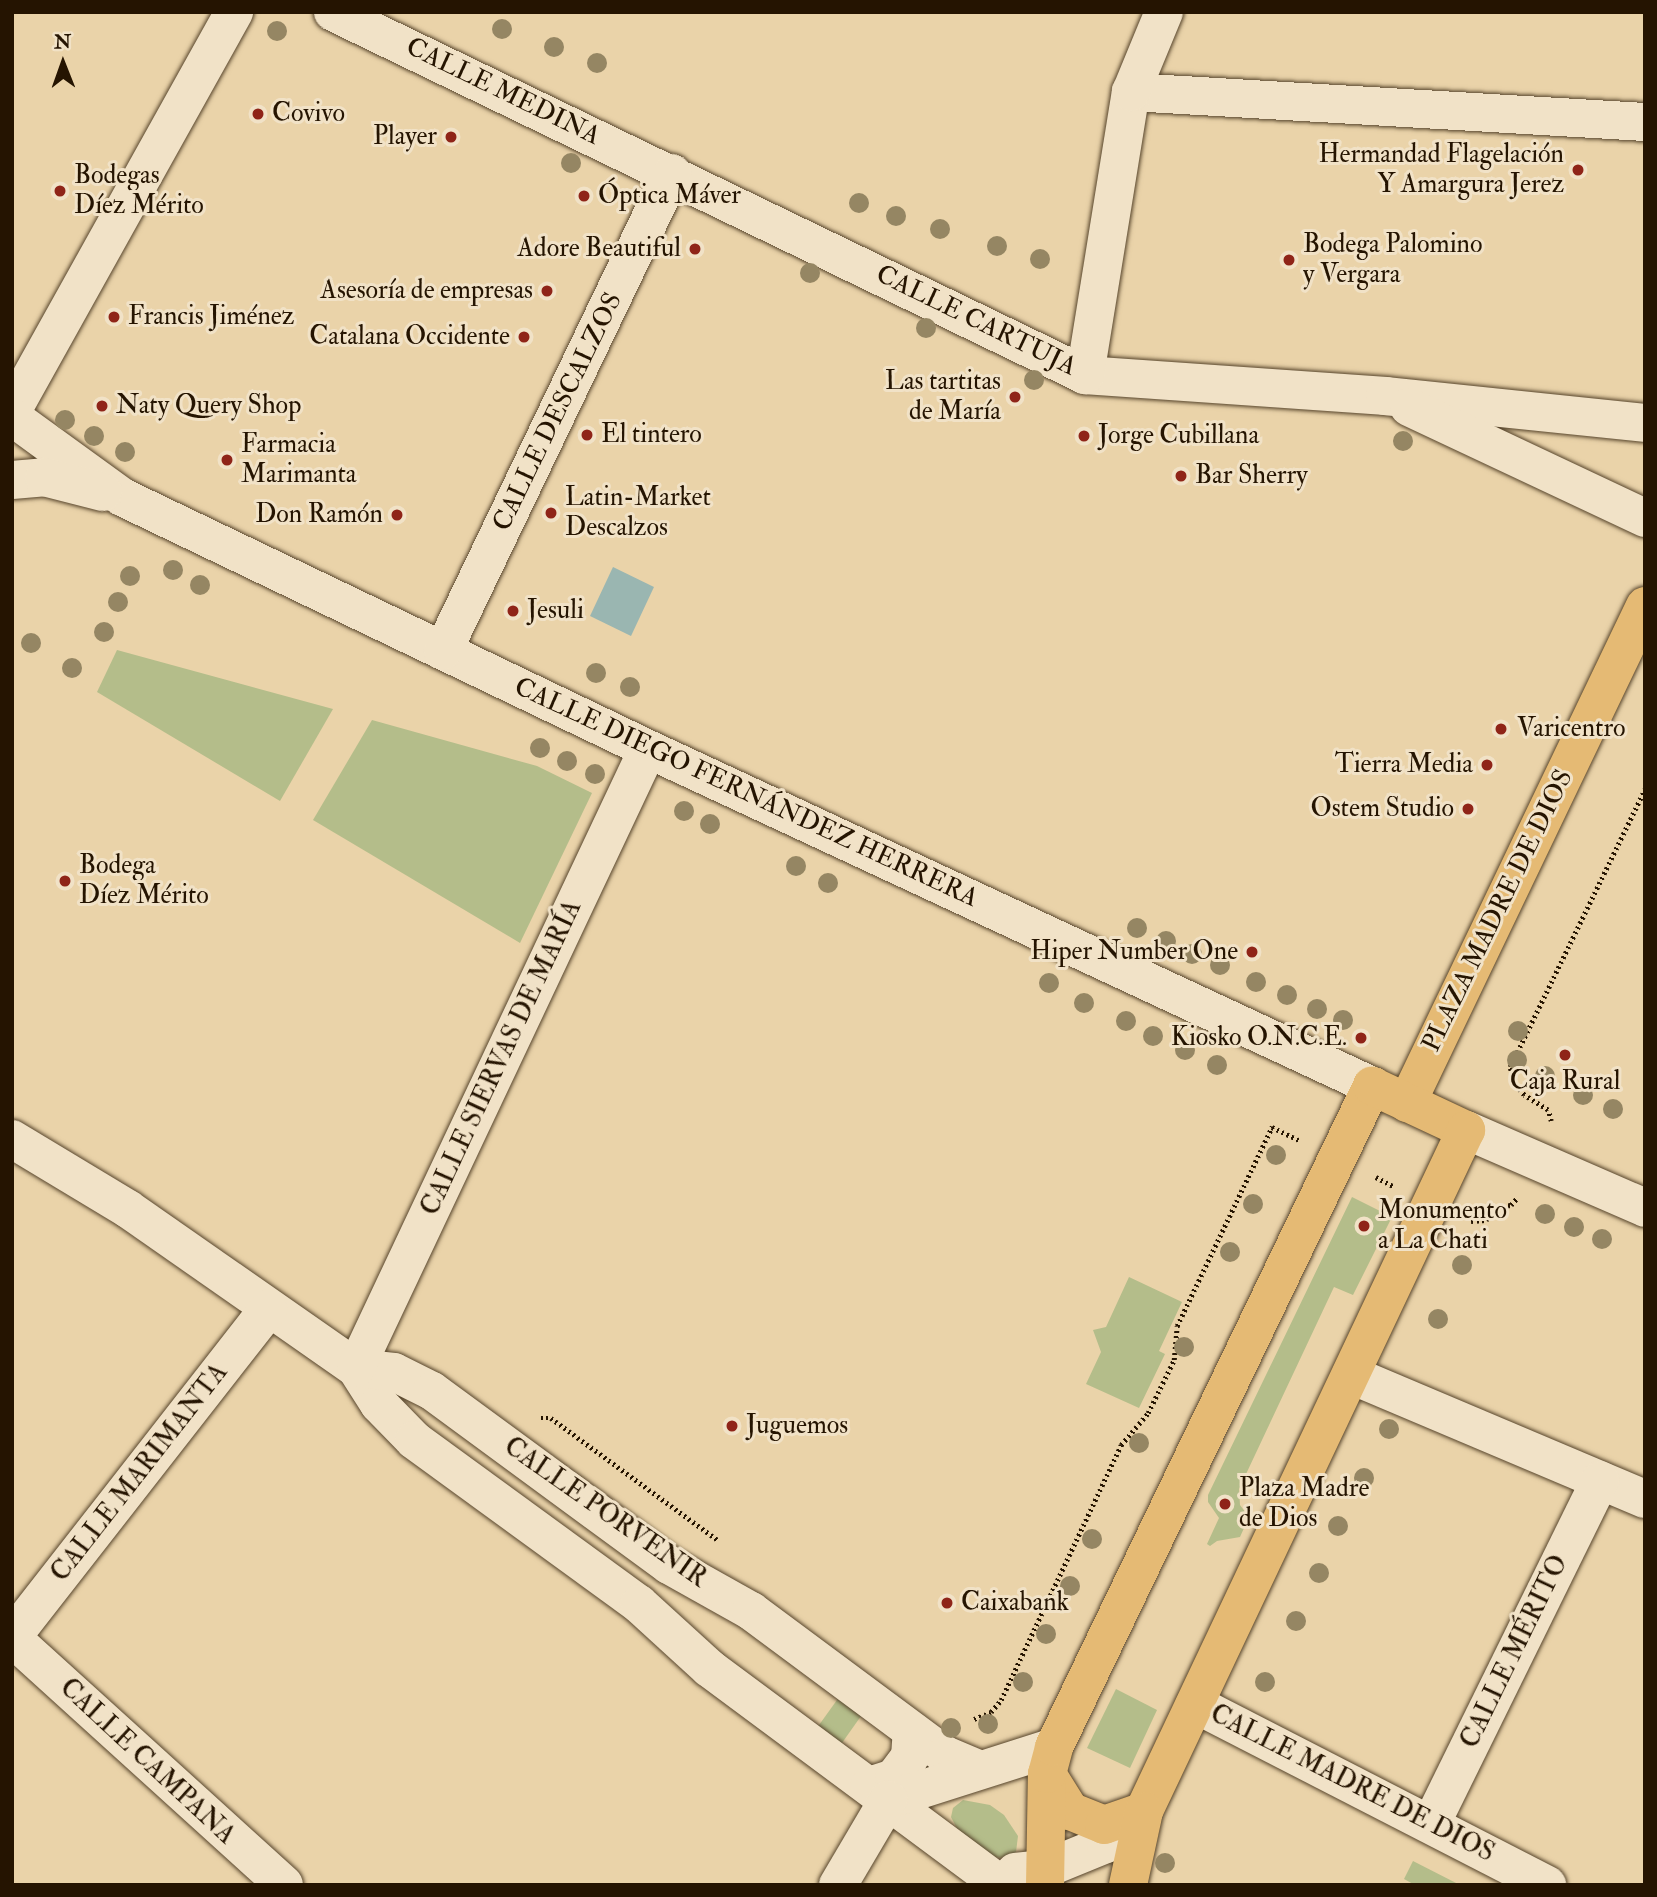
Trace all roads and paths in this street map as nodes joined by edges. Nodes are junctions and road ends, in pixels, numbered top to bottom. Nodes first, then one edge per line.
1 (234, 12) edge
2 (333, 12) edge
3 (1164, 12) edge
4 (1131, 92) junction
5 (1645, 122) edge
6 (672, 173) junction
7 (1085, 374) junction
8 (1385, 396) junction
9 (12, 411) edge
10 (12, 417) edge
11 (1645, 423) edge
12 (12, 481) edge
13 (122, 496) junction
14 (1645, 518) edge
15 (1645, 606) edge
16 (443, 651) junction
17 (648, 749) junction
18 (1645, 789) edge
19 (1372, 1086) junction
20 (1407, 1102) junction
21 (1466, 1130) junction
22 (1548, 1131) dead end
23 (12, 1139) edge
24 (1310, 1145) dead end
25 (1374, 1176) dead end
26 (1404, 1191) dead end
27 (1520, 1193) dead end
28 (1645, 1208) edge
29 (1459, 1217) dead end
30 (268, 1309) junction
31 (356, 1368) junction
32 (1350, 1375) junction
33 (513, 1449) junction
34 (1600, 1480) junction
35 (1645, 1499) edge
36 (729, 1548) dead end
37 (12, 1637) edge
38 (1195, 1704) junction
39 (963, 1719) dead end
40 (912, 1731) junction
41 (1051, 1760) junction
42 (980, 1770) junction
43 (878, 1793) junction
44 (1144, 1811) junction
45 (1431, 1824) junction
46 (991, 1877) edge
47 (1045, 1877) edge
48 (284, 1885) edge
49 (838, 1885) edge
50 (1128, 1885) edge
51 (1547, 1885) edge

1 - 9 street
2 - 6 street, CALLE MEDINA
3 - 4 street
4 - 5 street
4 - 7 street
6 - 7 street, CALLE CARTUJA
6 - 16 street, CALLE DESCALZOS
7 - 8 street, CALLE CARTUJA
8 - 11 street, CALLE CARTUJA
8 - 14 street, CALLE CARTUJA
10 - 13 street, CALLE DIEGO FERNÁNDEZ HERRERA
12 - 13 street, CALLE DIEGO FERNÁNDEZ HERRERA
13 - 16 street, CALLE DIEGO FERNÁNDEZ HERRERA
15 - 20 main road, PLAZA MADRE DE DIOS
16 - 17 street, CALLE DIEGO FERNÁNDEZ HERRERA
17 - 19 street, CALLE DIEGO FERNÁNDEZ HERRERA
17 - 31 street, CALLE SIERVAS DE MARÍA
18 - 22 path
19 - 20 main road
19 - 41 main road
20 - 21 main road
21 - 28 street
21 - 32 main road
23 - 30 street, CALLE PORVENIR
24 - 39 path
25 - 26 path
27 - 29 path
30 - 31 street, CALLE PORVENIR
30 - 37 street, CALLE MARIMANTA
31 - 33 street, CALLE PORVENIR
31 - 43 street, CALLE PORVENIR
32 - 34 street
32 - 38 main road
33 - 36 path
33 - 40 street, CALLE PORVENIR
34 - 35 street
34 - 45 street, CALLE MÉRITO
37 - 48 street, CALLE CAMPANA
38 - 44 main road
38 - 45 street, CALLE MADRE DE DIOS
40 - 42 street, CALLE PORVENIR
40 - 43 street
41 - 42 street
41 - 44 main road
41 - 47 main road
42 - 43 street
43 - 46 street, CALLE PORVENIR
43 - 49 street
44 - 47 street, CALLE PORVENIR
44 - 50 main road
45 - 51 street, CALLE MADRE DE DIOS
46 - 47 street, CALLE PORVENIR

